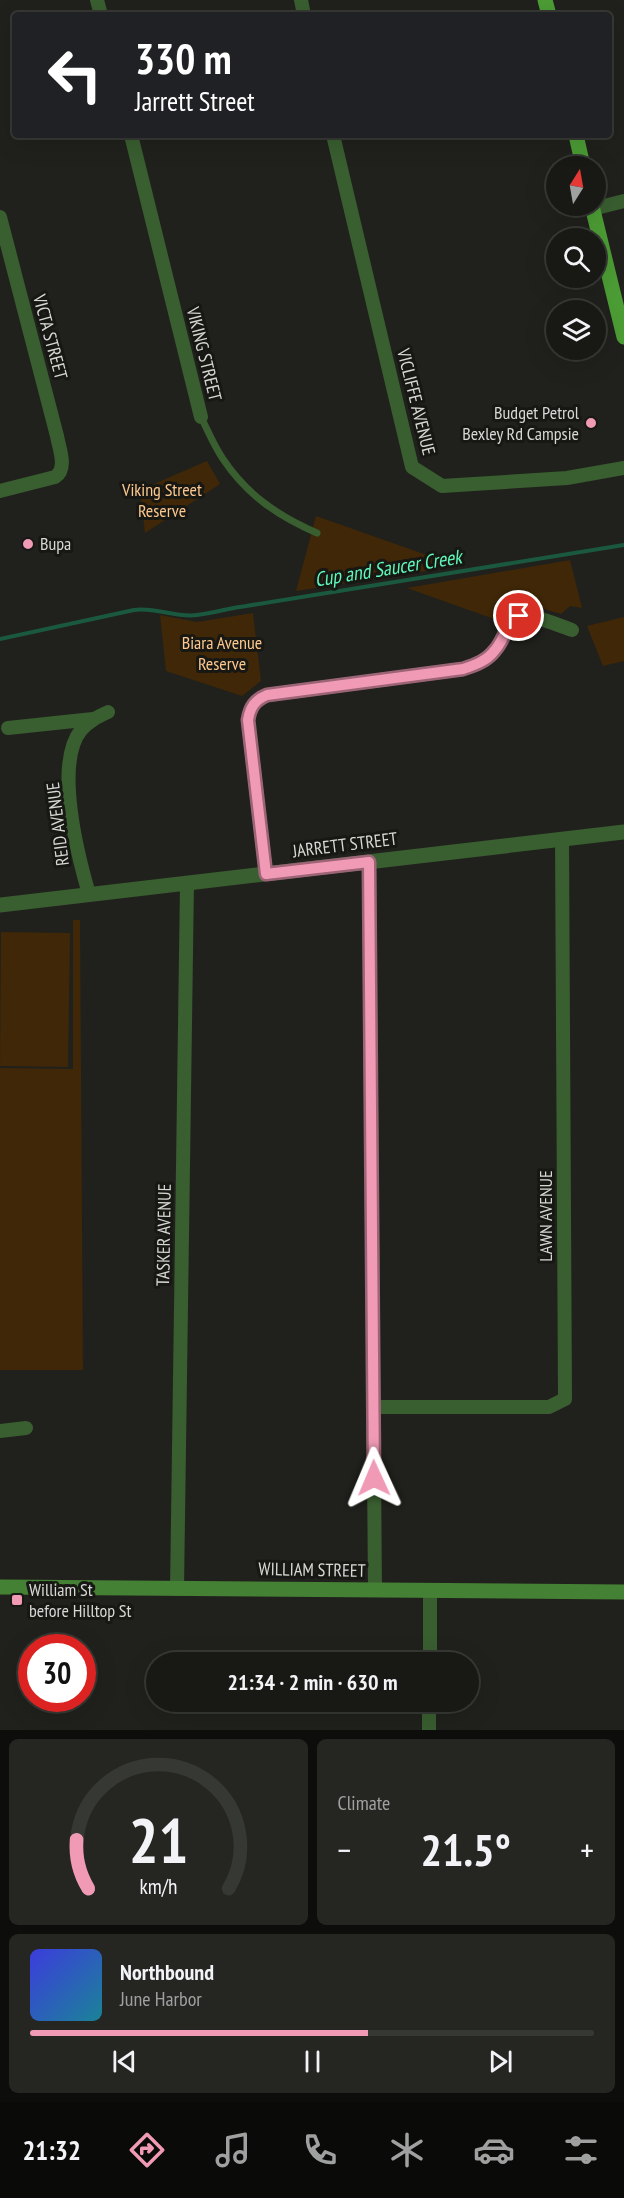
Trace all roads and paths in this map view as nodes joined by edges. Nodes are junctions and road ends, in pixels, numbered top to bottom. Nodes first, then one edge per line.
1 (132, 138) edge
2 (334, 138) edge
3 (577, 138) edge
4 (581, 156) edge
5 (624, 201) edge
6 (606, 204) edge
7 (594, 216) edge
8 (0, 217) edge
9 (624, 336) edge
10 (201, 417) joint
11 (624, 468) edge
12 (0, 491) edge
13 (317, 533) dead end
14 (572, 630) dead end
15 (108, 712) dead end
16 (93, 719) junction
17 (8, 728) dead end
18 (624, 832) edge
19 (562, 839) junction
20 (369, 862) junction
21 (266, 874) junction
22 (187, 883) junction
23 (88, 894) junction
24 (0, 905) edge
25 (373, 1407) junction
26 (26, 1428) dead end
27 (0, 1431) edge
28 (0, 1587) edge
29 (177, 1588) junction
30 (375, 1590) junction
31 (430, 1591) junction
32 (624, 1592) edge
33 (430, 1652) edge
34 (429, 1712) edge
35 (429, 1730) edge

1 - 10 street, VIKING STREET
2 - 11 street, VICLIFFE AVENUE
3 - 4 main road
5 - 6 street
7 - 9 main road
8 - 12 street, VICTA STREET
10 - 13 lane, VIKING STREET
14 - 21 street
15 - 16 street, REID AVENUE
16 - 17 street, REID AVENUE
16 - 23 street, REID AVENUE
18 - 19 street, JARRETT STREET
19 - 20 street, JARRETT STREET
19 - 25 street, LAWN AVENUE
20 - 21 street, JARRETT STREET
20 - 25 street
21 - 22 street, JARRETT STREET
22 - 23 street, JARRETT STREET
22 - 29 street, TASKER AVENUE
23 - 24 street, JARRETT STREET
25 - 30 street
26 - 27 street
28 - 29 main road, WILLIAM STREET
29 - 30 main road, WILLIAM STREET
30 - 31 main road, WILLIAM STREET
31 - 32 main road, WILLIAM STREET
31 - 33 street
34 - 35 street

